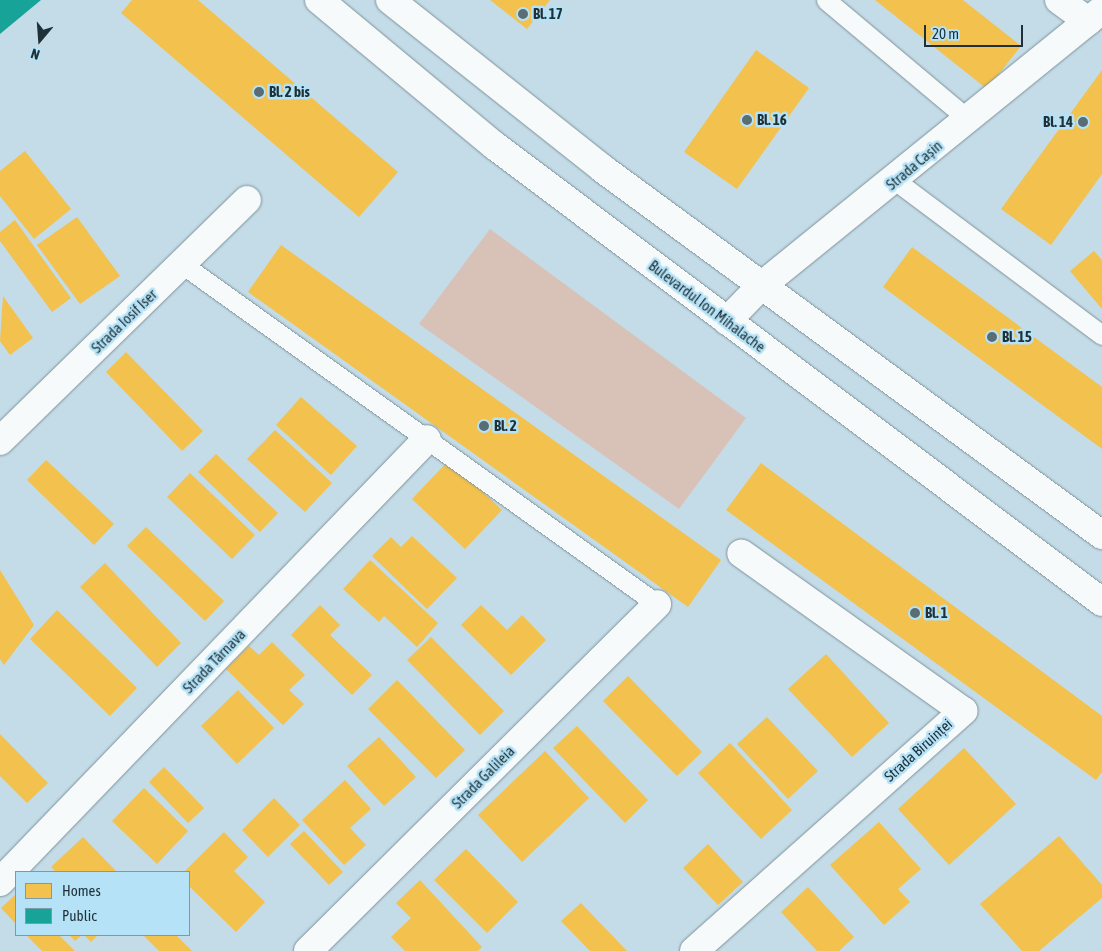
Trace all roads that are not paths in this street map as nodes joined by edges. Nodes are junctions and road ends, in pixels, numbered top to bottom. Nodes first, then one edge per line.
1 (319, 0) edge
2 (390, 0) edge
3 (826, 0) edge
4 (1060, 0) edge
5 (1095, 15) edge
6 (968, 119) junction
7 (896, 181) junction
8 (247, 200) dead end
9 (182, 264) junction
10 (761, 286) junction
11 (727, 321) junction
12 (1102, 336) edge
13 (427, 439) junction
14 (0, 441) edge
15 (1102, 535) edge
16 (741, 553) dead end
17 (1102, 602) edge
18 (657, 604) joint
19 (0, 882) edge
20 (308, 951) edge
21 (694, 951) edge

1 - 11 street, Bulevardul Ion Mihalache
2 - 10 street
3 - 6 lane
4 - 5 street
5 - 6 street, Strada Cașin
6 - 7 street, Strada Cașin
7 - 10 street, Strada Cașin
7 - 12 lane
8 - 9 street, Strada Iosif Iser
9 - 13 lane
9 - 14 street, Strada Iosif Iser
10 - 11 street, Strada Cașin
10 - 15 street
11 - 17 street, Bulevardul Ion Mihalache
13 - 18 lane
13 - 19 street, Strada Târnava
16 - 21 street, Strada Biruinței
18 - 20 street, Strada Galileia

